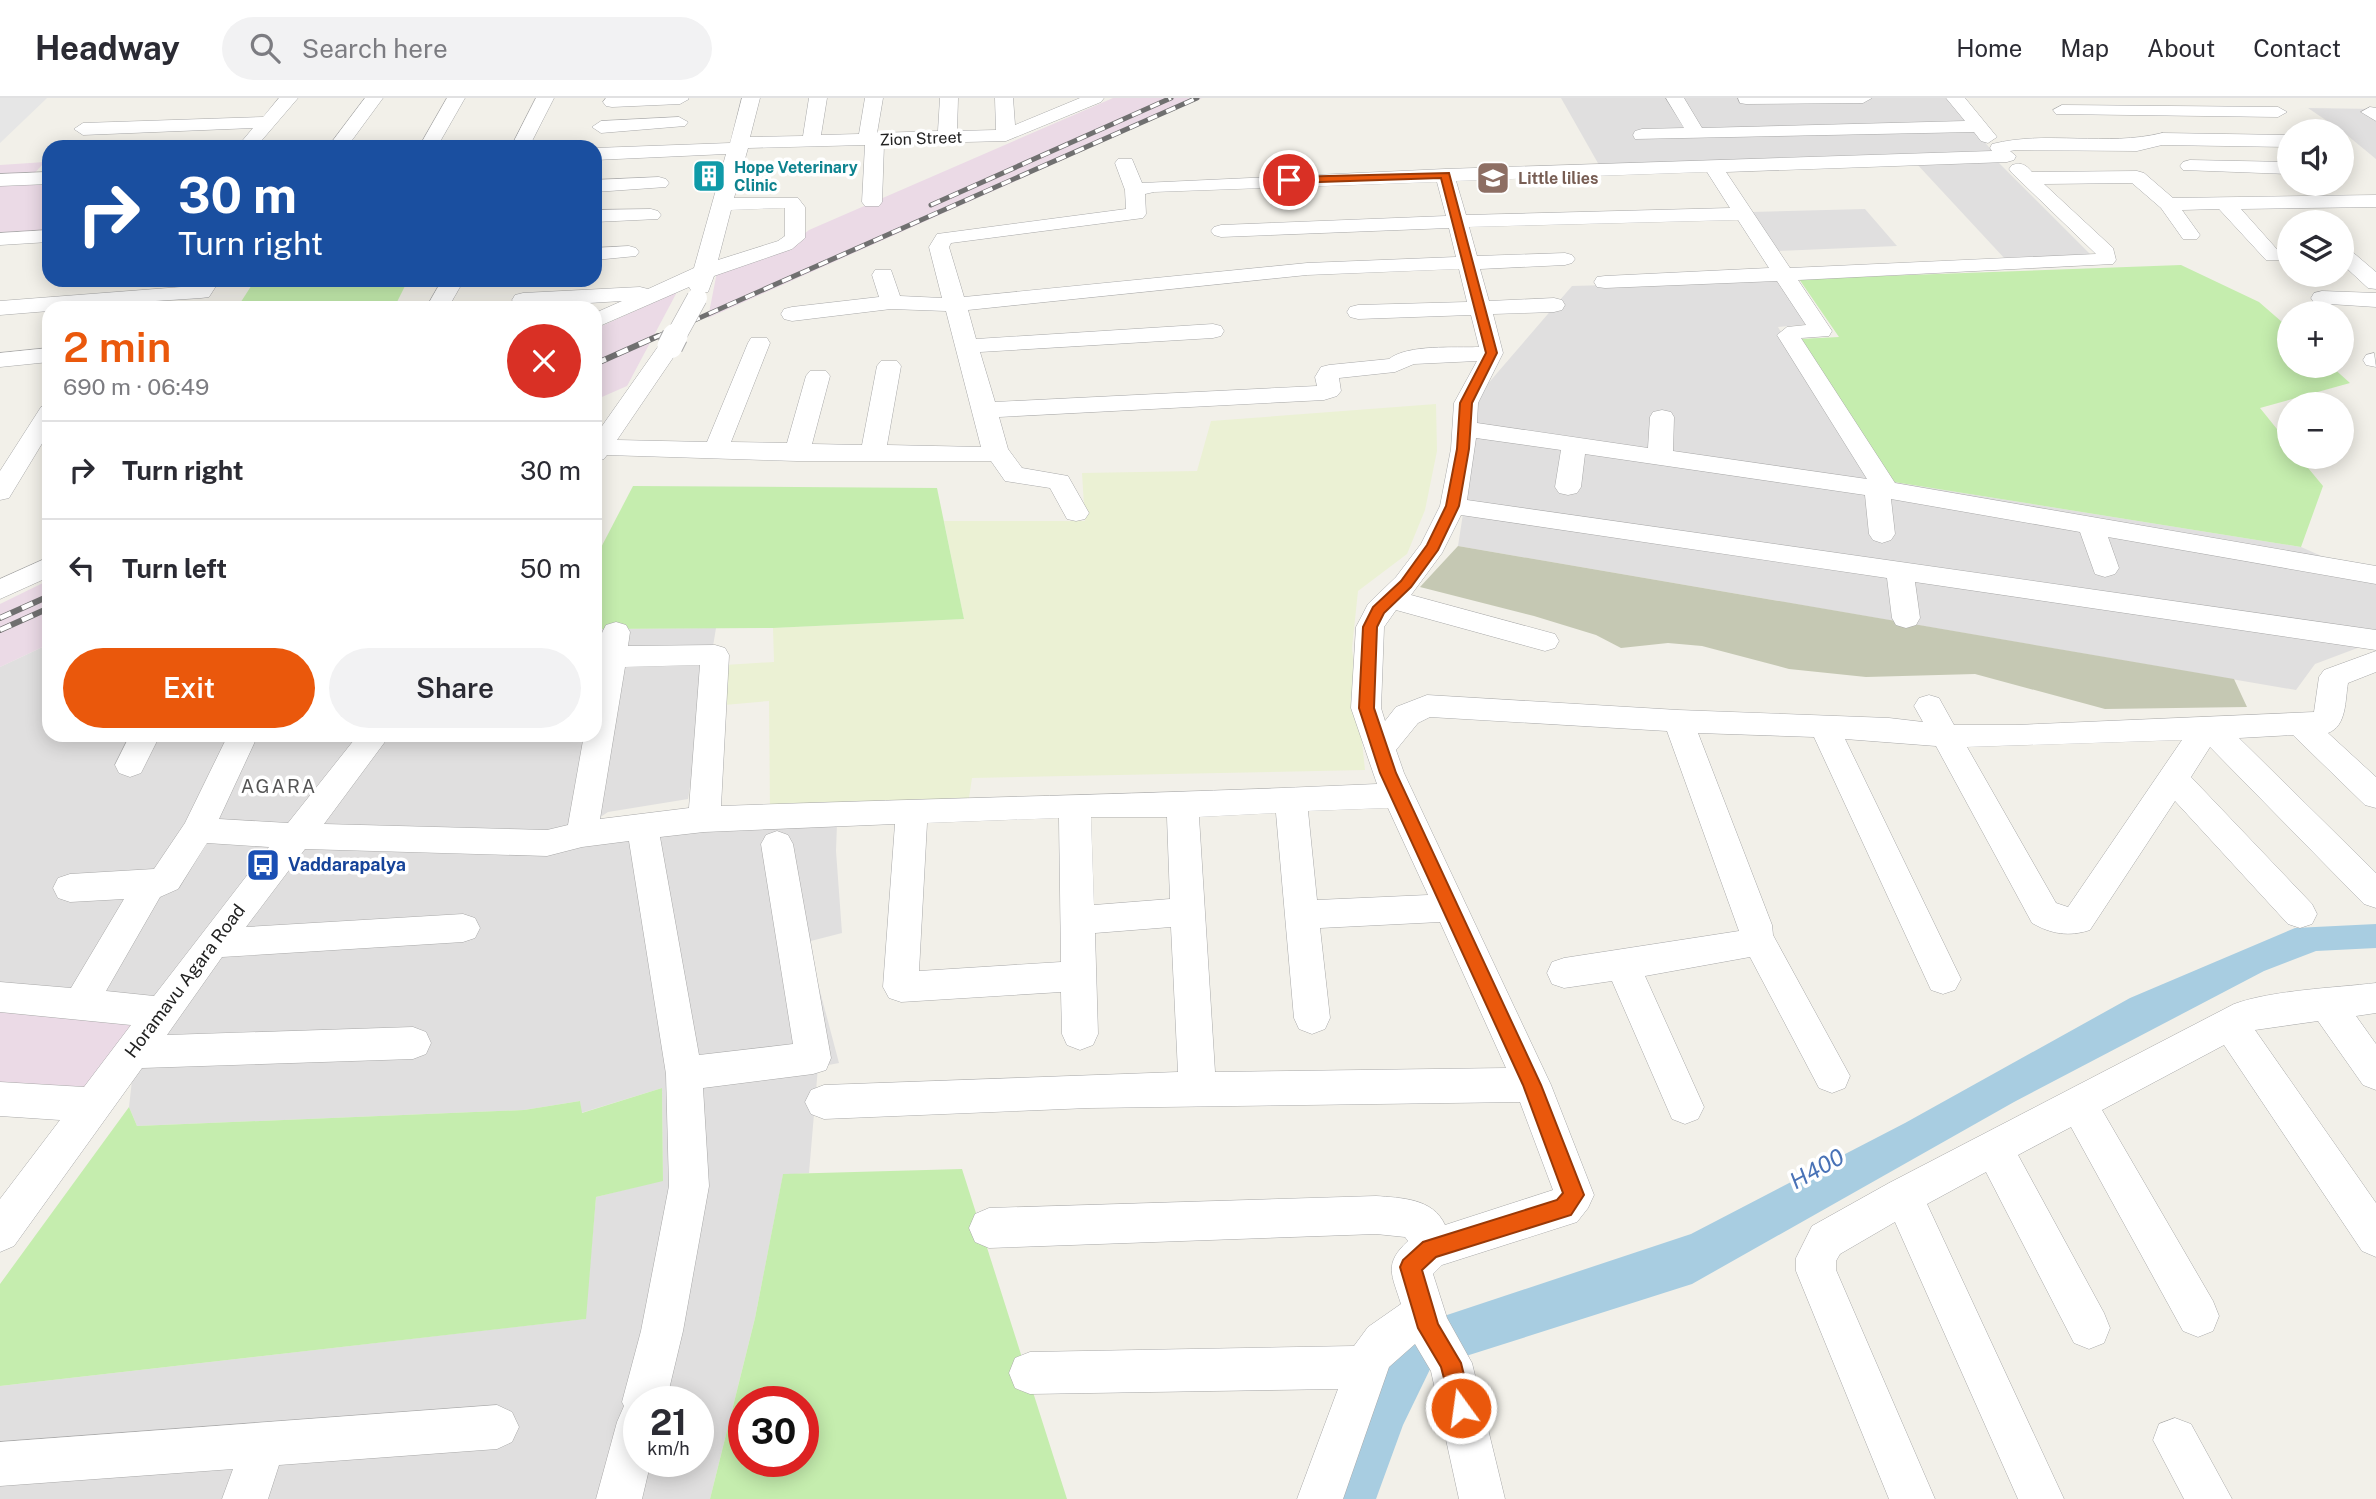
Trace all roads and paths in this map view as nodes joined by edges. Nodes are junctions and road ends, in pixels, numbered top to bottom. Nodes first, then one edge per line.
1 (289, 98) edge
2 (374, 98) edge
3 (456, 98) edge
4 (545, 98) edge
5 (751, 98) edge
6 (818, 98) edge
7 (874, 98) edge
8 (949, 98) edge
9 (1004, 98) edge
10 (1095, 98) edge
11 (1675, 98) edge
12 (1863, 98) edge
13 (1955, 98) edge
14 (2261, 98) edge
15 (680, 99) edge
16 (1746, 99) edge
17 (613, 100) edge
18 (2062, 110) dead end
19 (2278, 112) junction
20 (2286, 119) edge
21 (268, 122) junction
22 (679, 122) dead end
23 (601, 127) junction
24 (1977, 127) junction
25 (83, 129) dead end
26 (1696, 133) junction
27 (1006, 135) junction
28 (1642, 135) dead end
29 (947, 137) junction
30 (871, 139) junction
31 (252, 140) edge
32 (342, 140) edge
33 (432, 140) edge
34 (524, 140) edge
35 (595, 140) edge
36 (2277, 141) edge
37 (811, 142) junction
38 (739, 145) junction
39 (2003, 152) junction
40 (602, 154) edge
41 (1125, 163) dead end
42 (1712, 165) junction
43 (2190, 166) dead end
44 (2277, 168) edge
45 (1445, 175) junction
46 (42, 178) edge
47 (2027, 178) junction
48 (0, 180) edge
49 (659, 183) dead end
50 (602, 186) edge
51 (1135, 190) junction
52 (872, 201) dead end
53 (2281, 201) junction
54 (2224, 203) junction
55 (723, 204) junction
56 (2168, 205) junction
57 (2372, 205) edge
58 (2292, 210) edge
59 (1744, 214) junction
60 (651, 215) dead end
61 (602, 216) edge
62 (1457, 221) junction
63 (1221, 231) dead end
64 (2190, 235) dead end
65 (42, 236) edge
66 (0, 239) edge
67 (629, 252) dead end
68 (602, 254) edge
69 (2273, 256) dead end
70 (1565, 259) dead end
71 (1470, 264) junction
72 (2354, 264) edge
73 (704, 272) junction
74 (1782, 273) junction
75 (883, 275) dead end
76 (1605, 282) dead end
77 (2376, 283) edge
78 (200, 293) edge
79 (642, 293) dead end
80 (524, 296) edge
81 (2322, 298) dead end
82 (2376, 300) edge
83 (93, 301) edge
84 (891, 302) junction
85 (42, 305) edge
86 (956, 305) junction
87 (1554, 305) dead end
88 (1481, 306) junction
89 (0, 308) edge
90 (1358, 312) dead end
91 (792, 314) dead end
92 (602, 318) edge
93 (1213, 331) dead end
94 (758, 343) dead end
95 (968, 346) junction
96 (1492, 353) junction
97 (42, 356) edge
98 (0, 360) edge
99 (889, 366) dead end
100 (818, 376) dead end
101 (987, 410) junction
102 (1662, 417) dead end
103 (42, 423) edge
104 (1465, 429) junction
105 (602, 444) edge
106 (1574, 445) junction
107 (602, 450) edge
108 (996, 450) junction
109 (715, 451) junction
110 (797, 453) junction
111 (873, 454) junction
112 (1660, 457) junction
113 (1567, 487) dead end
114 (1882, 489) junction
115 (0, 492) edge
116 (1453, 506) junction
117 (1076, 513) dead end
118 (2091, 525) junction
119 (1882, 534) dead end
120 (2105, 568) dead end
121 (42, 569) edge
122 (1899, 570) junction
123 (2376, 575) edge
124 (0, 590) edge
125 (1391, 599) junction
126 (1906, 618) dead end
127 (2376, 640) edge
128 (1545, 642) dead end
129 (2376, 661) edge
130 (1929, 706) dead end
131 (602, 716) edge
132 (1678, 722) junction
133 (1824, 726) junction
134 (2208, 726) junction
135 (2302, 726) junction
136 (1947, 736) junction
137 (142, 742) edge
138 (240, 742) edge
139 (370, 742) edge
140 (598, 742) edge
141 (1380, 748) junction
142 (130, 765) dead end
143 (2173, 778) junction
144 (1398, 795) junction
145 (2376, 796) edge
146 (1291, 801) junction
147 (1075, 805) junction
148 (1182, 805) junction
149 (912, 812) junction
150 (704, 819) junction
151 (642, 825) junction
152 (198, 830) junction
153 (582, 834) junction
154 (297, 836) junction
155 (776, 844) dead end
156 (152, 883) junction
157 (70, 888) dead end
158 (2376, 894) edge
159 (1451, 908) junction
160 (1188, 912) junction
161 (2300, 914) dead end
162 (1302, 915) junction
163 (1078, 920) junction
164 (463, 928) dead end
165 (1756, 936) junction
166 (213, 943) junction
167 (1622, 964) junction
168 (1564, 972) dead end
169 (1079, 976) junction
170 (1944, 979) dead end
171 (0, 997) edge
172 (2376, 998) edge
173 (2325, 1003) junction
174 (79, 1006) junction
175 (162, 1012) junction
176 (1312, 1018) dead end
177 (2231, 1024) junction
178 (1080, 1034) dead end
179 (413, 1043) dead end
180 (131, 1052) junction
181 (2376, 1073) edge
182 (684, 1074) junction
183 (1832, 1076) dead end
184 (1532, 1085) junction
185 (1198, 1089) junction
186 (0, 1099) edge
187 (824, 1102) dead end
188 (2078, 1104) junction
189 (92, 1105) junction
190 (1685, 1107) dead end
191 (1994, 1148) junction
192 (1903, 1196) junction
193 (989, 1228) dead end
194 (0, 1232) edge
195 (2376, 1237) edge
196 (1430, 1249) junction
197 (2197, 1316) dead end
198 (2089, 1328) dead end
199 (1435, 1335) junction
200 (1367, 1367) junction
201 (1030, 1373) dead end
202 (648, 1386) edge
203 (497, 1427) dead end
204 (2175, 1440) dead end
205 (264, 1444) junction
206 (0, 1464) edge
207 (625, 1477) edge
208 (245, 1499) edge
209 (619, 1499) edge
210 (1320, 1499) edge
211 (1482, 1499) edge
212 (1912, 1499) edge
213 (2041, 1499) edge
214 (2208, 1499) edge

1 - 21 street
2 - 32 street
3 - 33 street
4 - 34 street
5 - 38 street
6 - 37 street
7 - 30 street
8 - 29 street
9 - 27 street
10 - 27 street, Zion Street
11 - 26 street
12 - 16 street
13 - 24 street
14 - 19 street
15 - 17 street
17 - 23 street
18 - 19 street
19 - 20 street
21 - 25 street
21 - 31 street
22 - 23 street
23 - 35 street
24 - 26 street
24 - 39 street
26 - 28 street
27 - 29 street, Zion Street
29 - 30 street, Zion Street
30 - 37 street, Zion Street
30 - 52 street
36 - 39 street
37 - 38 street, Zion Street
38 - 40 street, Zion Street
38 - 55 street
39 - 42 street
39 - 47 street
41 - 51 street
42 - 45 street
42 - 59 street
43 - 44 street
45 - 51 street
45 - 62 street
46 - 48 street
47 - 56 street
47 - 74 street
49 - 50 street
51 - 86 street
53 - 54 street
53 - 57 street
53 - 58 street
54 - 56 street
54 - 69 street
55 - 73 street
55 - 73 street
56 - 64 street
59 - 62 street
59 - 74 street
60 - 61 street
62 - 63 street
62 - 71 street
65 - 66 street
67 - 68 street
70 - 71 street
71 - 86 street
71 - 88 street
72 - 77 street
73 - 92 street
73 - 105 street, bridge
74 - 76 street
74 - 114 street
75 - 84 street
78 - 83 street
79 - 80 street
81 - 82 street
84 - 86 street
84 - 91 street
85 - 89 street
86 - 95 street
87 - 88 street
88 - 90 street
88 - 96 street
93 - 95 street
94 - 109 street
95 - 101 street
96 - 101 street
96 - 104 street
97 - 98 street
99 - 111 street
100 - 110 street
101 - 108 street
102 - 112 street
103 - 115 street
104 - 106 street
104 - 116 street
106 - 112 street
106 - 113 street
107 - 109 street
108 - 111 street
108 - 117 street
109 - 110 street
110 - 111 street
112 - 114 street
114 - 118 street
114 - 119 street
116 - 122 street
116 - 125 street
118 - 120 street
118 - 123 street
121 - 124 street
122 - 126 street
122 - 127 street
125 - 128 street
125 - 141 street
129 - 135 street
130 - 136 street
131 - 150 street
132 - 133 street
132 - 141 street
132 - 165 street
133 - 136 street
133 - 170 street
134 - 135 street
134 - 136 street
134 - 143 street
134 - 158 street
135 - 145 street
136 - 143 street
137 - 142 street
138 - 152 street
139 - 154 street, Horamavu Agara Road
140 - 153 street
141 - 144 street
143 - 161 street
144 - 146 street
144 - 159 street
146 - 148 street
146 - 162 street
147 - 148 street
147 - 149 street
147 - 163 street
148 - 160 street
149 - 150 street
149 - 169 street
150 - 151 street
151 - 153 street
151 - 182 street
152 - 154 street
152 - 156 street
153 - 154 street
154 - 166 street, Horamavu Agara Road
155 - 182 street
156 - 157 street
156 - 174 street
159 - 162 street
159 - 184 street
160 - 163 street
160 - 185 street
162 - 176 street
163 - 169 street
164 - 166 street
165 - 167 street
165 - 183 street
166 - 175 street, Horamavu Agara Road
167 - 168 street
167 - 190 street
169 - 178 street
171 - 174 street
172 - 173 street
173 - 177 street
173 - 181 street
174 - 175 street
175 - 180 street, Horamavu Agara Road
177 - 188 street
177 - 195 street
179 - 180 street
180 - 189 street, Horamavu Agara Road
182 - 202 street
184 - 185 street
184 - 196 street
185 - 187 street
186 - 189 street
188 - 191 street
188 - 197 street
189 - 194 street, Horamavu Agara Road
191 - 192 street
191 - 198 street
192 - 212 street
192 - 213 street
193 - 196 street
196 - 199 street
199 - 200 street
199 - 211 street
200 - 201 street
200 - 210 street
203 - 205 street
204 - 214 street
205 - 206 street
205 - 208 street
207 - 209 street

